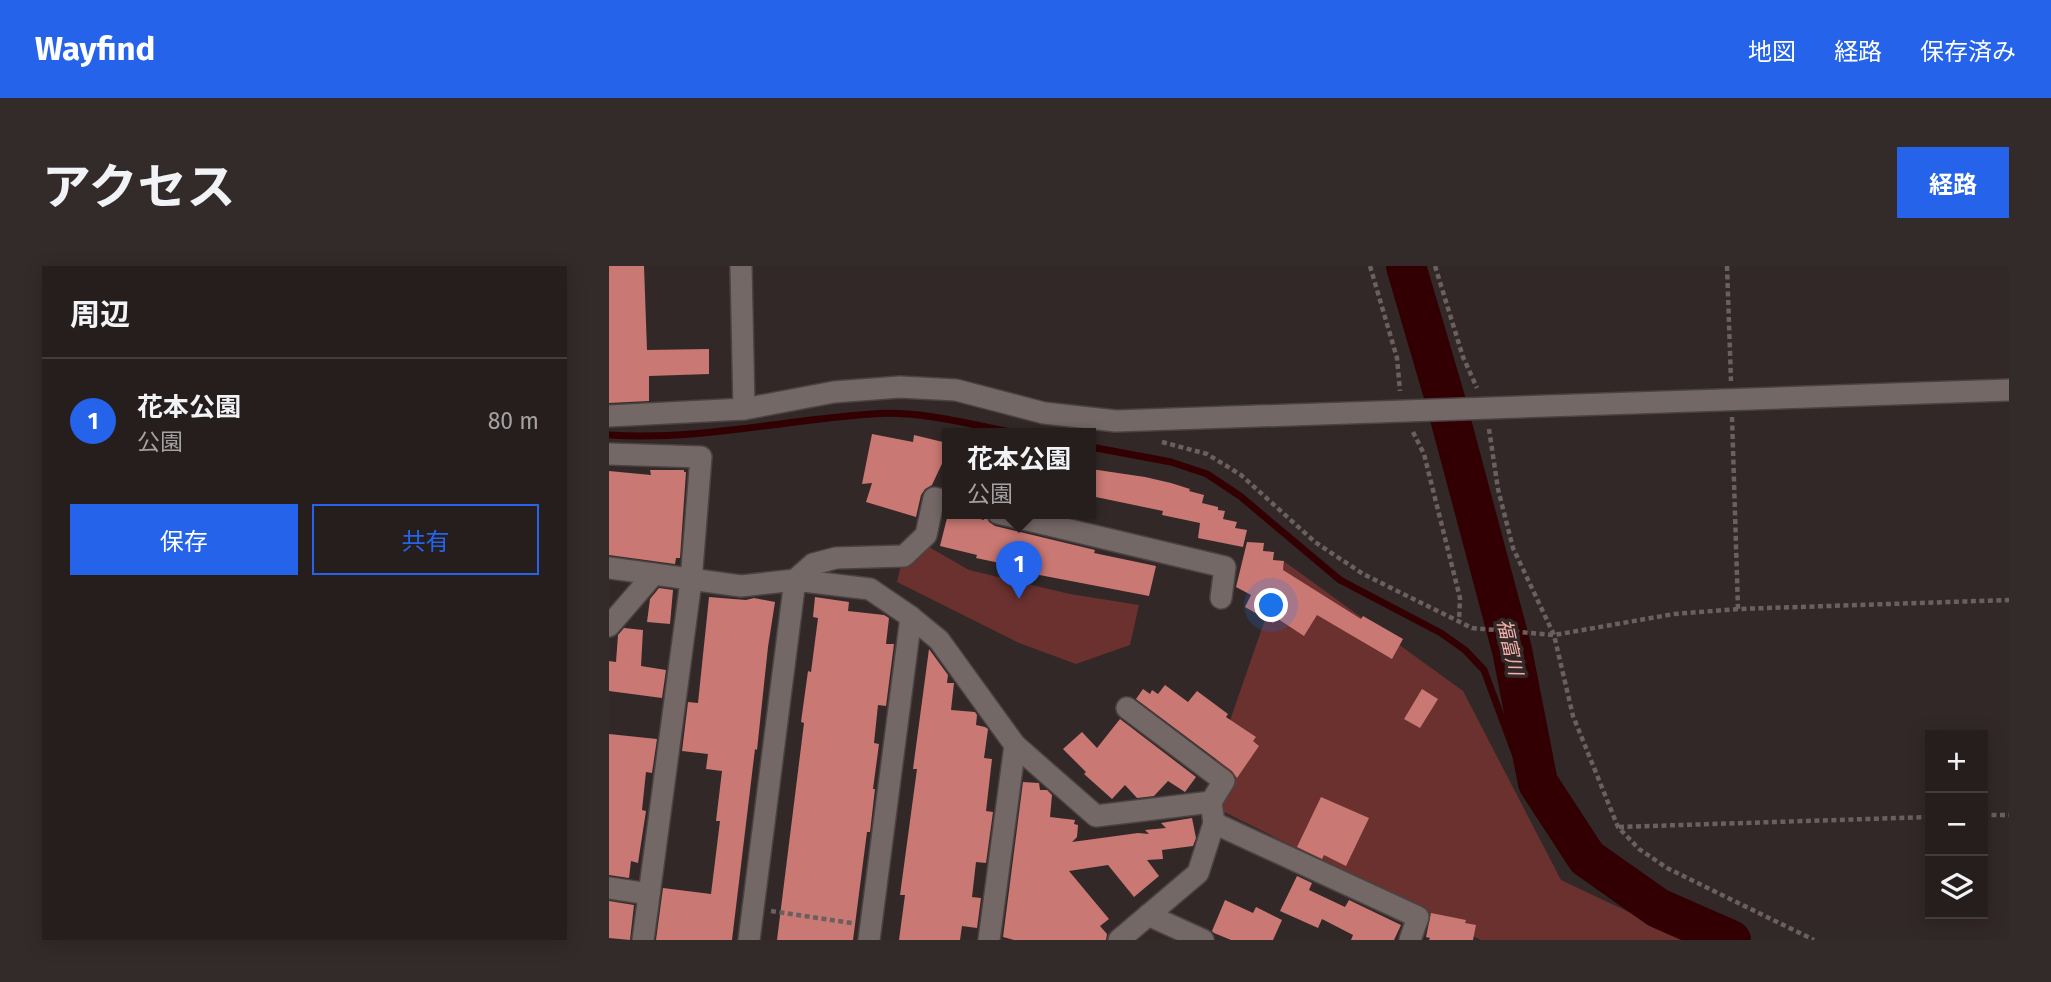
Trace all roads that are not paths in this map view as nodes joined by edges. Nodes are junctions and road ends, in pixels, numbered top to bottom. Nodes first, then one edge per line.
1 (741, 266) edge
2 (2009, 390) edge
3 (744, 409) junction
4 (609, 416) edge
5 (609, 454) edge
6 (942, 500) edge
7 (1023, 519) edge
8 (609, 568) edge
9 (654, 574) junction
10 (795, 580) junction
11 (691, 581) junction
12 (1221, 598) dead end
13 (911, 617) junction
14 (609, 626) edge
15 (1127, 708) dead end
16 (1015, 746) junction
17 (1213, 813) junction
18 (609, 888) edge
19 (649, 894) junction
20 (1148, 915) junction
21 (870, 933) edge
22 (643, 940) edge
23 (749, 940) edge
24 (989, 940) edge
25 (1119, 940) edge
26 (1203, 940) edge
27 (1410, 940) edge

1 - 3 street
2 - 3 street
3 - 4 street
5 - 11 street
6 - 10 street
7 - 12 street
8 - 9 street
9 - 11 street
9 - 14 street
10 - 11 street
10 - 13 street
10 - 23 street
11 - 19 street
13 - 16 street
13 - 21 street
15 - 17 street
16 - 17 street
16 - 24 street
17 - 20 street
17 - 27 street
18 - 19 street
19 - 22 street
20 - 25 street
20 - 26 street

